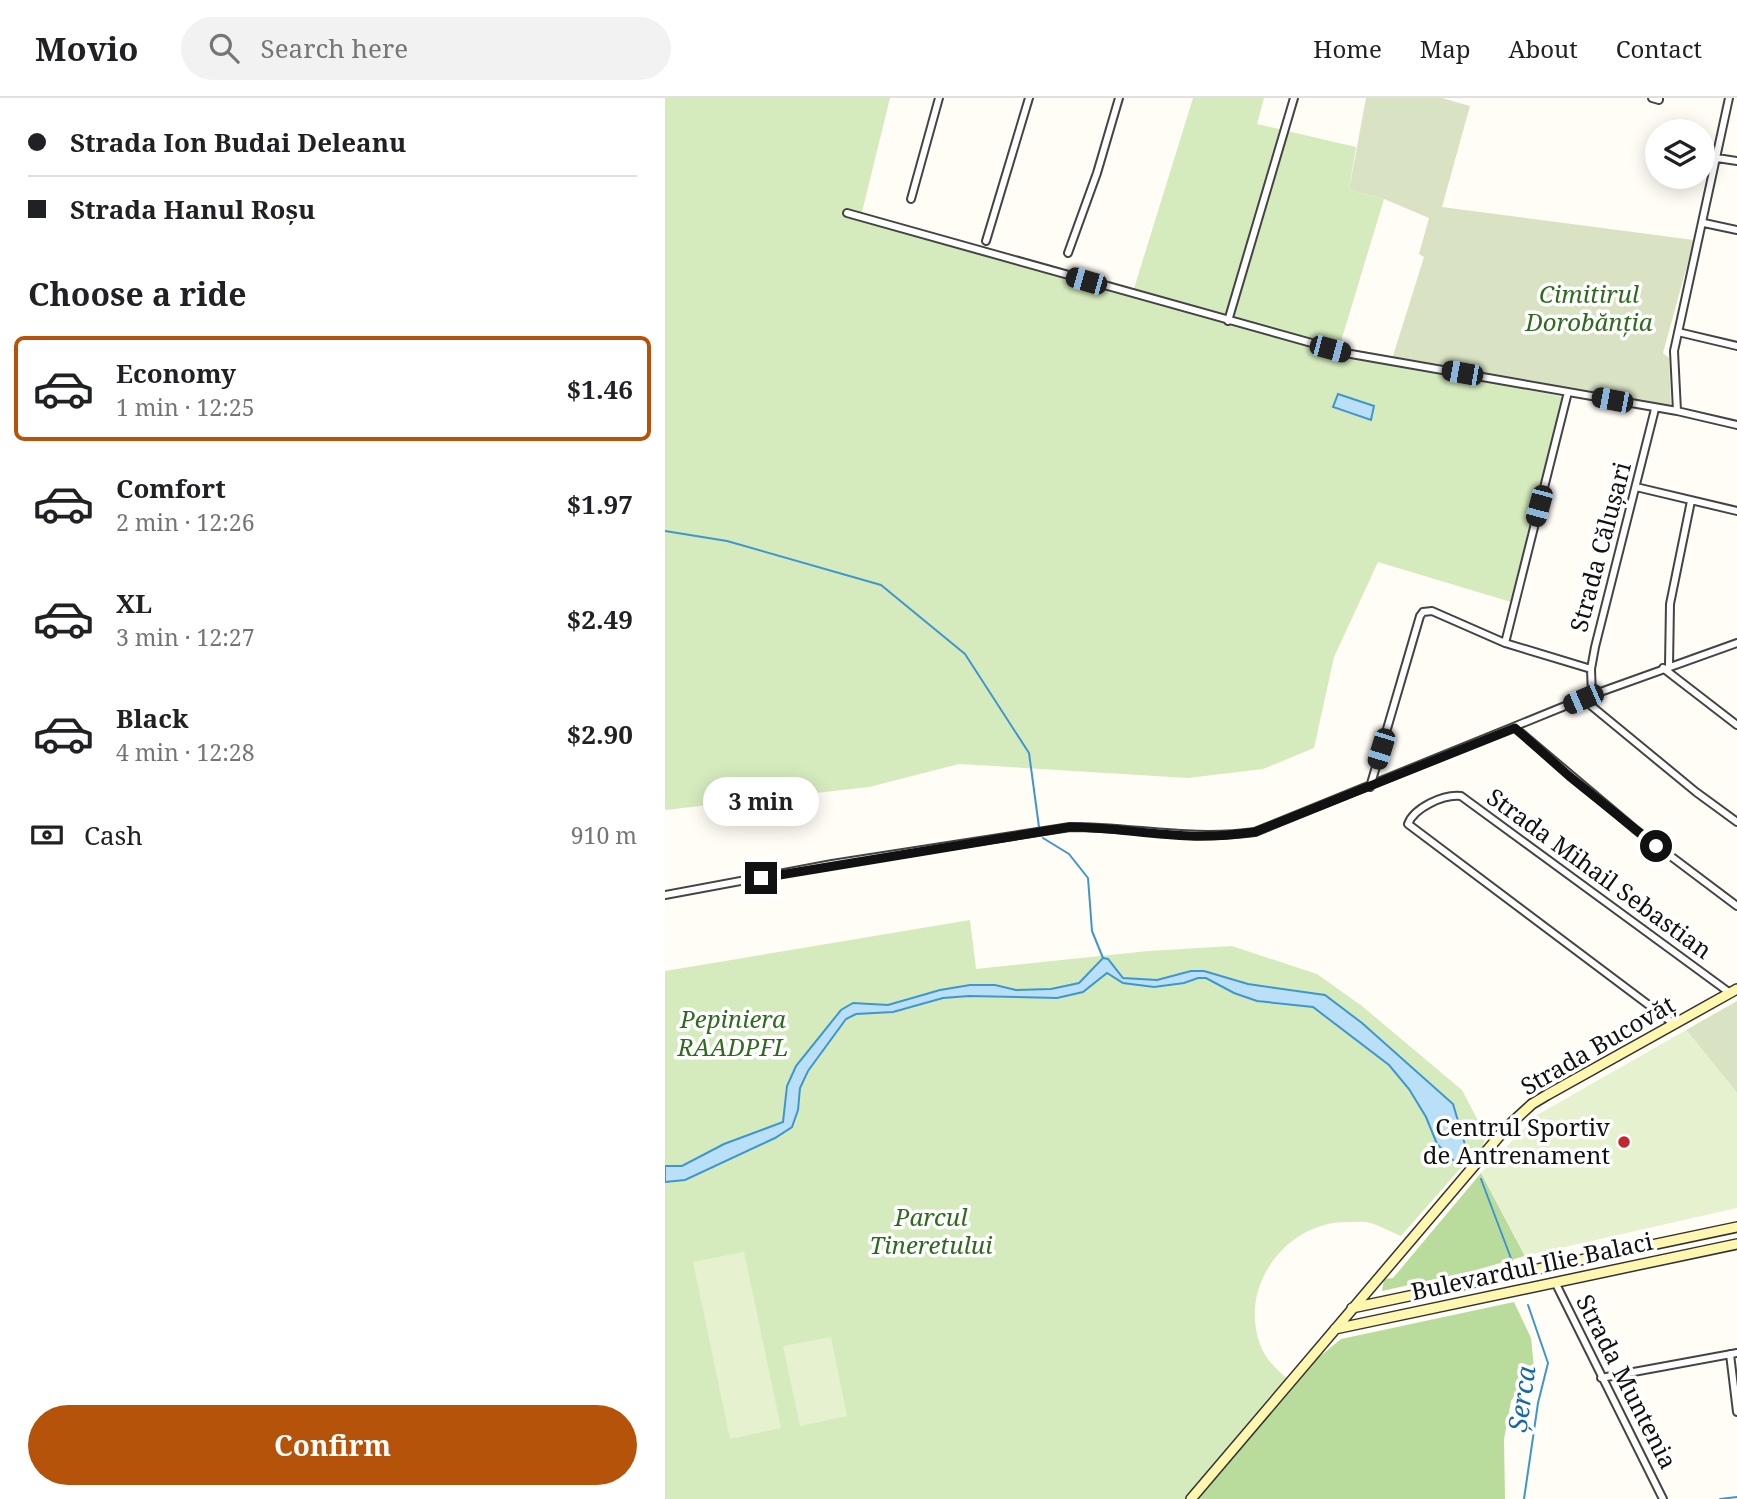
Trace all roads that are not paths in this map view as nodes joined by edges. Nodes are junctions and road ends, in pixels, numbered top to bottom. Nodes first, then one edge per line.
1 (939, 98) edge
2 (1029, 98) edge
3 (1119, 98) edge
4 (1294, 98) edge
5 (1729, 98) edge
6 (1717, 159) junction
7 (1737, 161) edge
8 (911, 199) dead end
9 (847, 213) dead end
10 (1703, 223) junction
11 (1737, 230) edge
12 (986, 241) dead end
13 (1068, 253) dead end
14 (1228, 321) junction
15 (1678, 332) junction
16 (1737, 346) edge
17 (1568, 392) junction
18 (1655, 409) junction
19 (1677, 411) junction
20 (1737, 425) edge
21 (1636, 487) junction
22 (1691, 501) junction
23 (1737, 510) edge
24 (1504, 643) junction
25 (1734, 644) edge
26 (1737, 650) edge
27 (1666, 667) junction
28 (1591, 669) junction
29 (1593, 695) junction
30 (1583, 699) junction
31 (1737, 725) edge
32 (1515, 728) junction
33 (1370, 787) junction
34 (1737, 822) edge
35 (665, 895) edge
36 (1737, 906) edge
37 (1733, 991) edge
38 (1674, 1024) junction
39 (1737, 1227) edge
40 (1737, 1244) edge
41 (1555, 1282) junction
42 (1352, 1308) junction
43 (1335, 1329) junction
44 (1733, 1353) edge
45 (1601, 1378) junction
46 (1737, 1412) edge
47 (1191, 1499) edge
48 (1663, 1499) edge

1 - 8 street
2 - 12 street
3 - 13 street
4 - 14 street
5 - 6 street
6 - 7 street
6 - 10 street
9 - 14 street
10 - 11 street
10 - 15 street
14 - 17 street
15 - 16 street
15 - 19 street
17 - 18 street
17 - 24 street
18 - 19 street
18 - 21 street, Strada Călușari
19 - 20 street
21 - 22 street
21 - 28 street, Strada Călușari
22 - 23 street
22 - 27 street
24 - 28 street
24 - 33 street
25 - 26 street
25 - 27 street
27 - 29 street
27 - 31 street
28 - 29 street, Strada Călușari
29 - 30 street
30 - 32 street
30 - 34 street
32 - 33 street
32 - 36 street
33 - 35 street
37 - 38 main road, Strada Bucovăț
37 - 38 street, Strada Mihail Sebastian
38 - 42 main road, Strada Bucovăț
39 - 42 main road, Bulevardul Ilie Balaci
40 - 41 main road, Bulevardul Ilie Balaci
41 - 43 main road, Bulevardul Ilie Balaci
41 - 45 street, Strada Muntenia
42 - 43 main road, Strada Bucovăț
43 - 47 main road, Strada Bucovăț
44 - 45 street
44 - 46 street
45 - 48 street, Strada Muntenia

